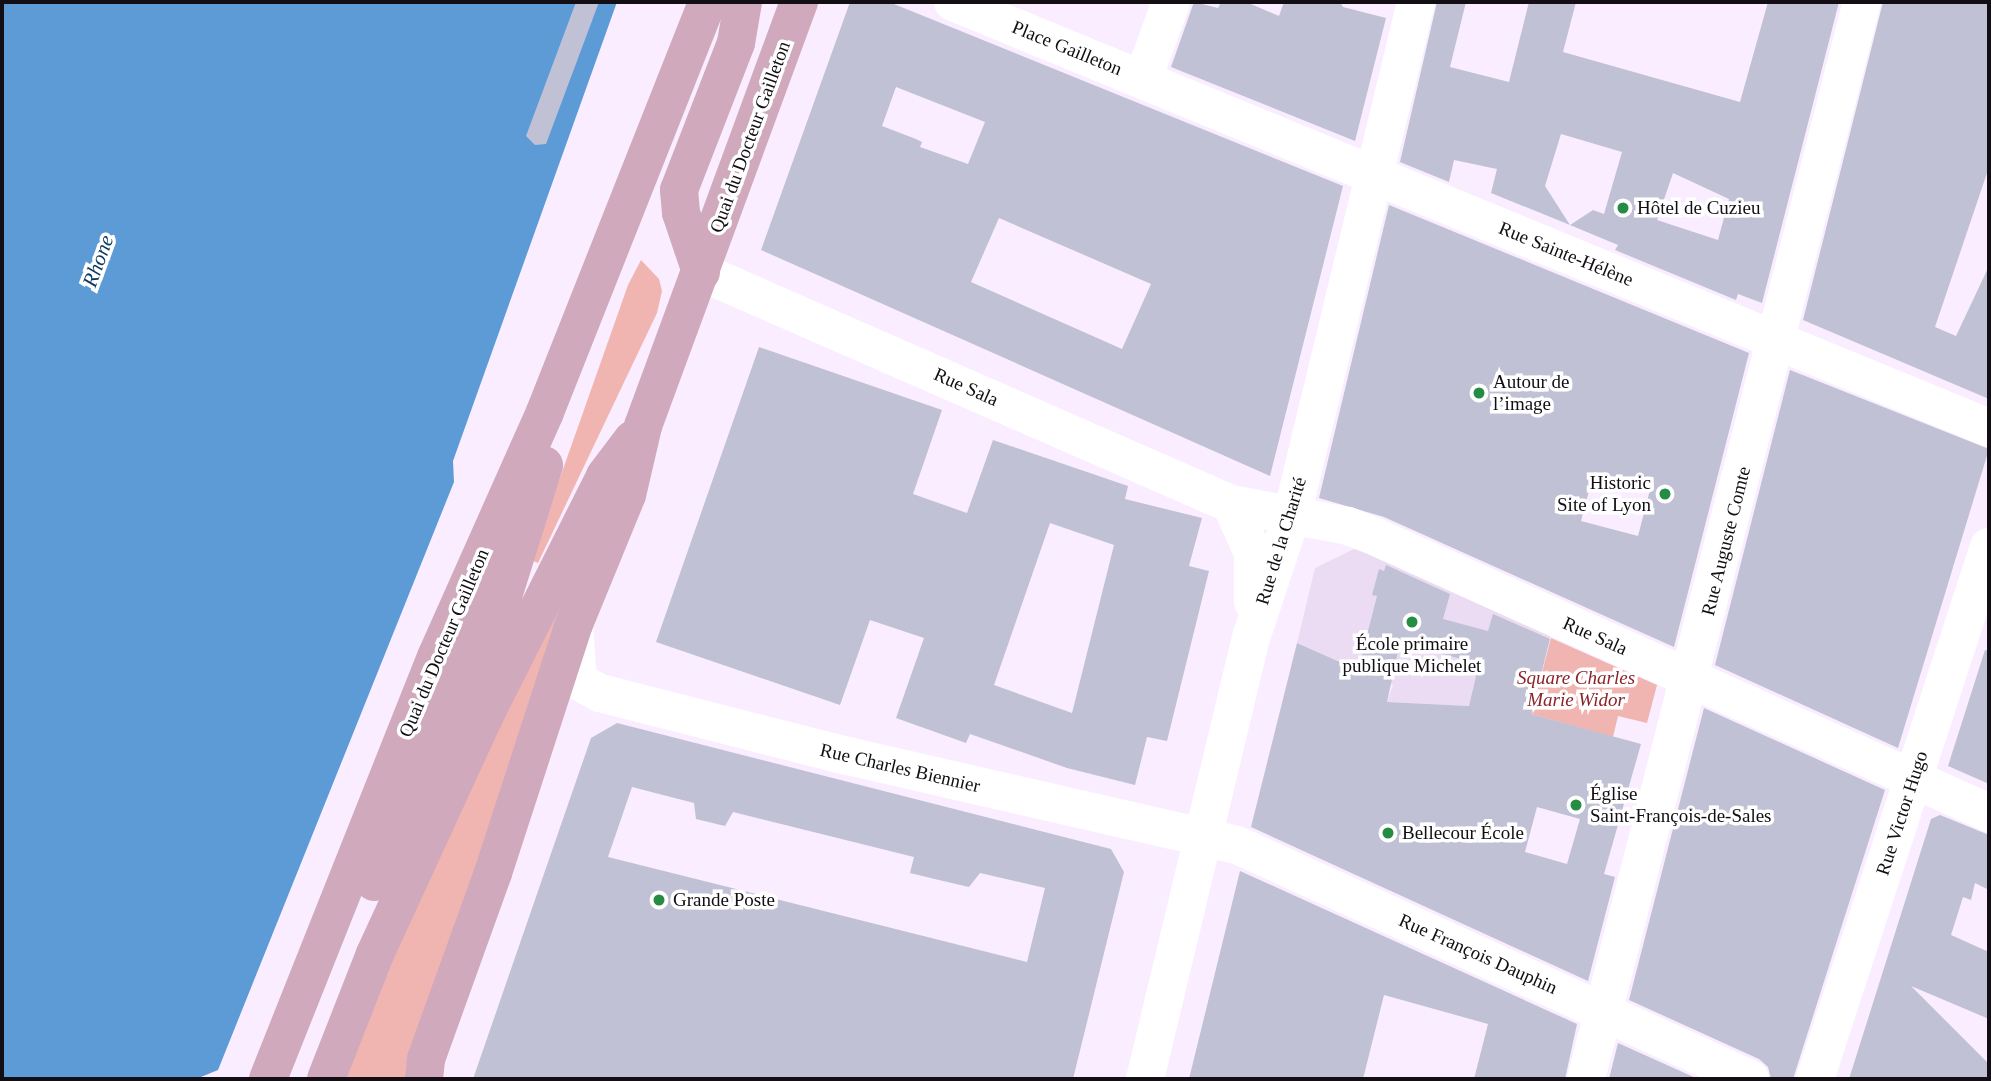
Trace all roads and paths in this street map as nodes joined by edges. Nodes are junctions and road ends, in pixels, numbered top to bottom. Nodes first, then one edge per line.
1 (706, 2) edge
2 (743, 2) edge
3 (799, 2) edge
4 (953, 2) edge
5 (1171, 2) edge
6 (1416, 2) edge
7 (1862, 2) edge
8 (1143, 79) junction
9 (1372, 177) junction
10 (625, 210) junction
11 (701, 272) junction
12 (1778, 339) junction
13 (643, 426) junction
14 (1989, 428) edge
15 (1231, 504) junction
16 (1292, 515) junction
17 (1989, 547) edge
18 (574, 624) junction
19 (1252, 635) junction
20 (1690, 679) junction
21 (600, 693) junction
22 (1913, 779) junction
23 (520, 782) junction
24 (1989, 813) edge
25 (1202, 838) junction
26 (1604, 1011) junction
27 (268, 1079) edge
28 (295, 1079) edge
29 (326, 1079) edge
30 (424, 1079) edge
31 (1145, 1079) edge
32 (1586, 1079) edge
33 (1750, 1079) edge
34 (1815, 1079) edge

1 - 10 main road, Quai du Docteur Gailleton
2 - 11 main road, Quai du Docteur Gailleton
3 - 11 main road, Quai du Docteur Gailleton
4 - 8 street, Place Gailleton
5 - 8 street, Place Gailleton
6 - 9 street, Rue de la Charité
7 - 12 street, Rue Auguste Comte
8 - 9 street, Rue Sainte-Hélène
9 - 12 street, Rue Sainte-Hélène
9 - 16 street, Rue de la Charité
10 - 27 main road, Quai du Docteur Gailleton
10 - 28 main road, Quai du Docteur Gailleton
11 - 13 main road, Quai du Docteur Gailleton
11 - 15 street, Rue Sala
12 - 14 street, Rue Sainte-Hélène
12 - 20 street, Rue Auguste Comte
13 - 18 main road, Quai du Docteur Gailleton
13 - 29 main road, Quai du Docteur Gailleton
15 - 16 street, Rue Sala
15 - 19 street
16 - 19 street, Rue de la Charité
16 - 20 street, Rue Sala
17 - 22 street, Rue Victor Hugo
18 - 21 street
18 - 23 main road, Quai du Docteur Gailleton
19 - 25 street, Rue de la Charité
20 - 22 street, Rue Sala
20 - 26 street, Rue Auguste Comte
21 - 23 street, Rue Charles Biennier
21 - 25 street, Rue Charles Biennier
22 - 24 street, Rue Sala
22 - 34 street, Rue Victor Hugo
23 - 30 main road, Quai du Docteur Gailleton
25 - 26 street, Rue François Dauphin
25 - 31 street, Rue de la Charité
26 - 32 street, Rue Auguste Comte
26 - 33 street, Rue François Dauphin

